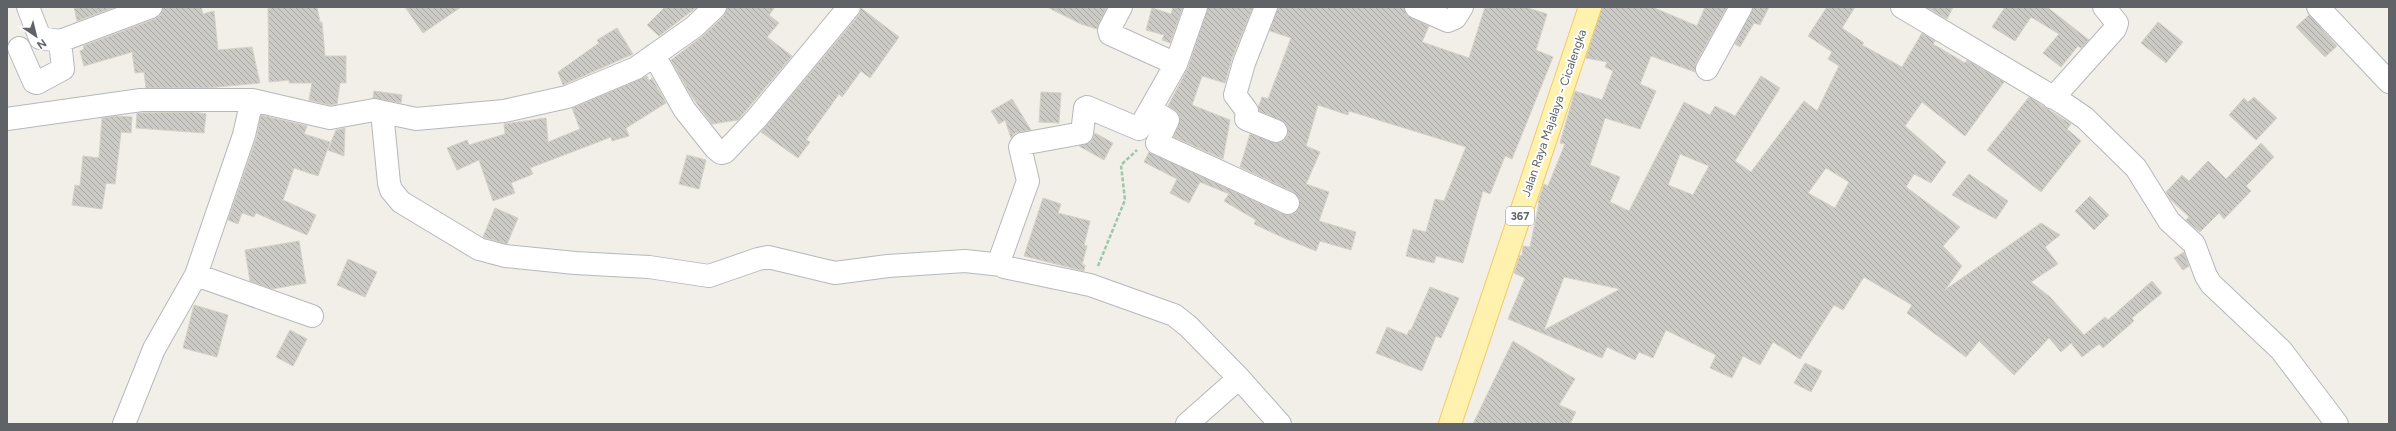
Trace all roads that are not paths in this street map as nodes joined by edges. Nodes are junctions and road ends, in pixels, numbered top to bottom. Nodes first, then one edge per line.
1 (28, 7) edge
2 (151, 7) edge
3 (715, 7) edge
4 (849, 7) edge
5 (1121, 7) edge
6 (1196, 7) edge
7 (1266, 7) edge
8 (1416, 7) edge
9 (1462, 7) edge
10 (1741, 7) edge
11 (1902, 7) edge
12 (2104, 7) edge
13 (2318, 7) edge
14 (1586, 8) edge
15 (60, 41) junction
16 (19, 48) dead end
17 (654, 56) junction
18 (1176, 64) junction
19 (1707, 69) dead end
20 (2389, 82) edge
21 (2053, 98) junction
22 (252, 100) junction
23 (1152, 110) junction
24 (382, 112) junction
25 (7, 119) edge
26 (1276, 130) dead end
27 (1288, 203) dead end
28 (1002, 265) junction
29 (196, 275) junction
30 (312, 316) dead end
31 (1239, 378) junction
32 (124, 424) edge
33 (1187, 424) edge
34 (1280, 424) edge
35 (1450, 424) edge
36 (2337, 424) edge

1 - 15 street
2 - 15 street
3 - 17 street
4 - 17 street
5 - 18 street
6 - 18 street
7 - 26 street
8 - 9 street
10 - 19 street
11 - 21 street
12 - 21 street
13 - 20 street
14 - 35 main road, Jalan Raya Majalaya - Cicalengka / 367
15 - 16 street
17 - 24 street
18 - 23 street
21 - 36 street
22 - 24 street
22 - 25 street
22 - 29 street
23 - 27 street
23 - 28 street
24 - 28 street
28 - 31 street
29 - 30 street
29 - 32 street
31 - 33 street
31 - 34 street

